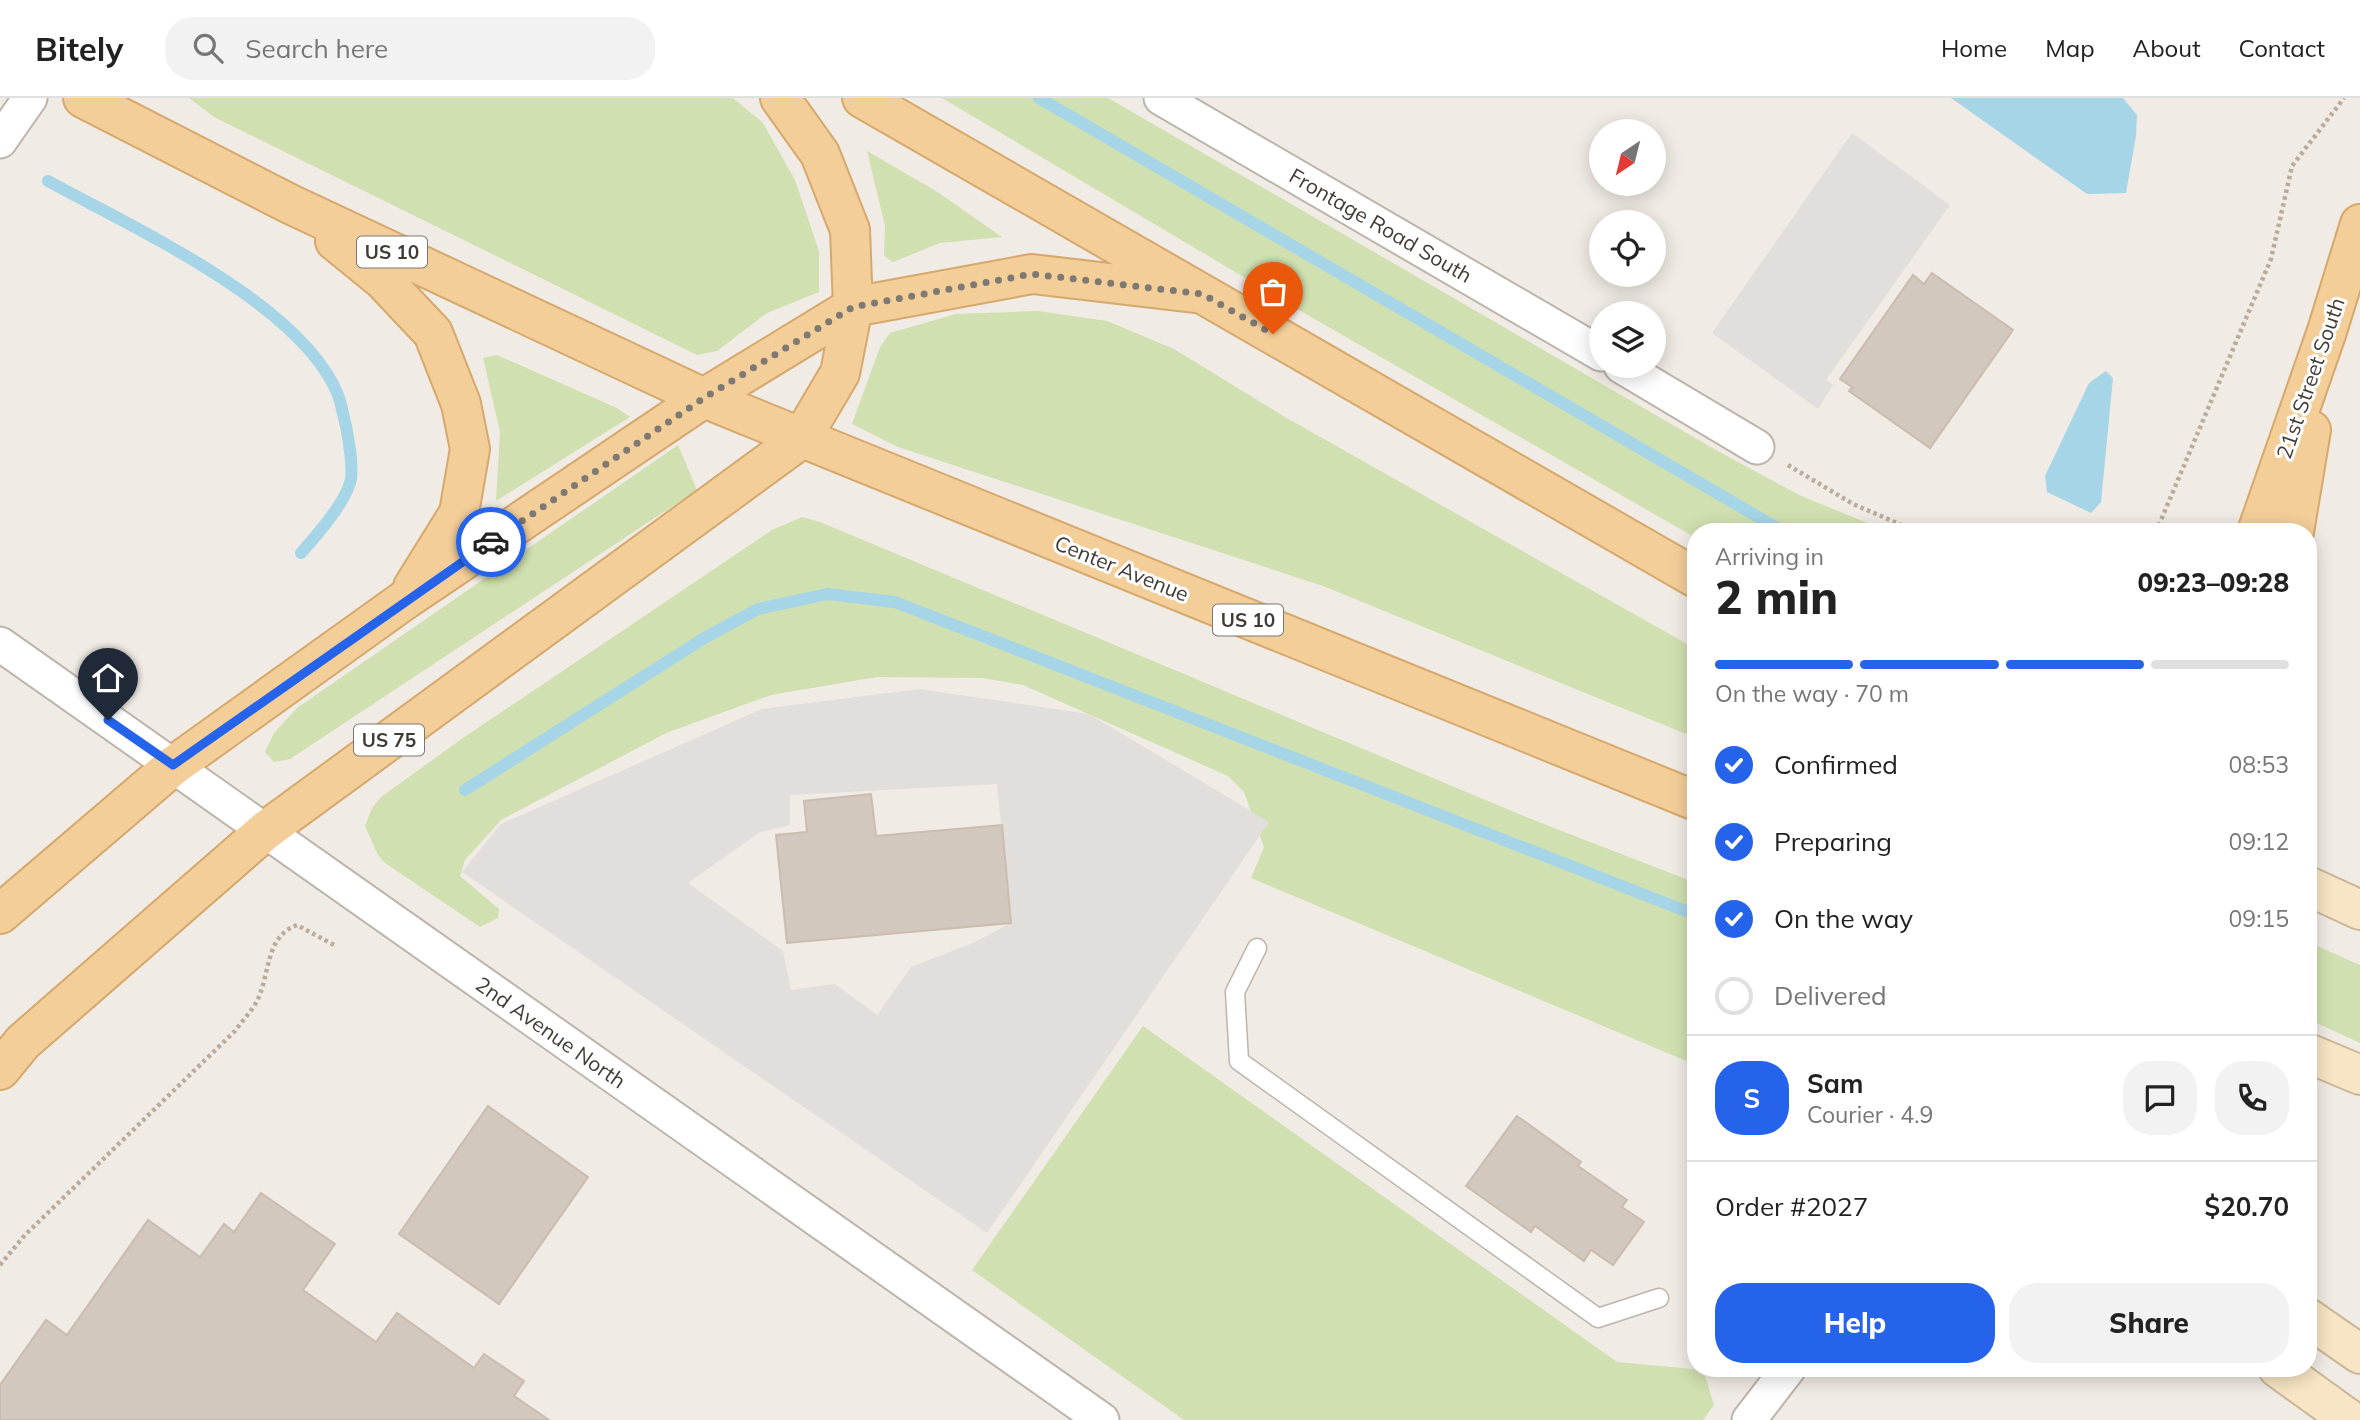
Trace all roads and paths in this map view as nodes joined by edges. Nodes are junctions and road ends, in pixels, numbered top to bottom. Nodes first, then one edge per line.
1 (30, 98) edge
2 (83, 98) edge
3 (780, 98) edge
4 (862, 98) edge
5 (1161, 98) edge
6 (2344, 98) edge
7 (0, 141) edge
8 (290, 204) junction
9 (2360, 224) edge
10 (1202, 294) junction
11 (853, 307) junction
12 (2327, 331) junction
13 (1589, 347) edge
14 (1641, 378) edge
15 (704, 398) junction
16 (801, 439) junction
17 (1757, 447) joint
18 (1897, 523) edge
19 (2159, 523) edge
20 (2236, 523) edge
21 (2260, 523) edge
22 (2295, 523) edge
23 (1687, 573) edge
24 (406, 599) junction
25 (0, 644) edge
26 (173, 765) junction
27 (1687, 797) edge
28 (265, 831) junction
29 (2317, 890) edge
30 (2360, 909) edge
31 (0, 914) edge
32 (334, 945) dead end
33 (1257, 948) dead end
34 (2317, 1059) edge
35 (0, 1070) edge
36 (2360, 1075) edge
37 (0, 1265) edge
38 (1659, 1298) dead end
39 (2317, 1324) edge
40 (2360, 1354) edge
41 (1782, 1377) edge
42 (2290, 1377) edge
43 (1102, 1420) edge
44 (1749, 1420) edge
45 (2350, 1420) edge

1 - 7 street
2 - 8 main road, US 10
3 - 11 main road
4 - 10 main road
5 - 13 street, Frontage Road South
6 - 19 path
8 - 15 main road, US 10
8 - 24 main road
9 - 12 main road, 21st Street South
10 - 11 main road
10 - 23 main road
11 - 15 main road
11 - 16 main road
12 - 20 main road
12 - 21 main road, 21st Street South
12 - 22 main road
14 - 17 street
15 - 16 main road, Center Avenue / US 10
15 - 24 main road
16 - 27 main road, Center Avenue / US 10
16 - 28 main road, US 75
17 - 18 path
24 - 26 main road
25 - 26 street, 2nd Avenue North
26 - 28 street, 2nd Avenue North
26 - 31 main road
28 - 35 main road, US 75
28 - 43 street, 2nd Avenue North
29 - 30 main road
32 - 37 path
33 - 38 lane
34 - 36 main road
39 - 40 main road
41 - 44 street
42 - 45 main road

